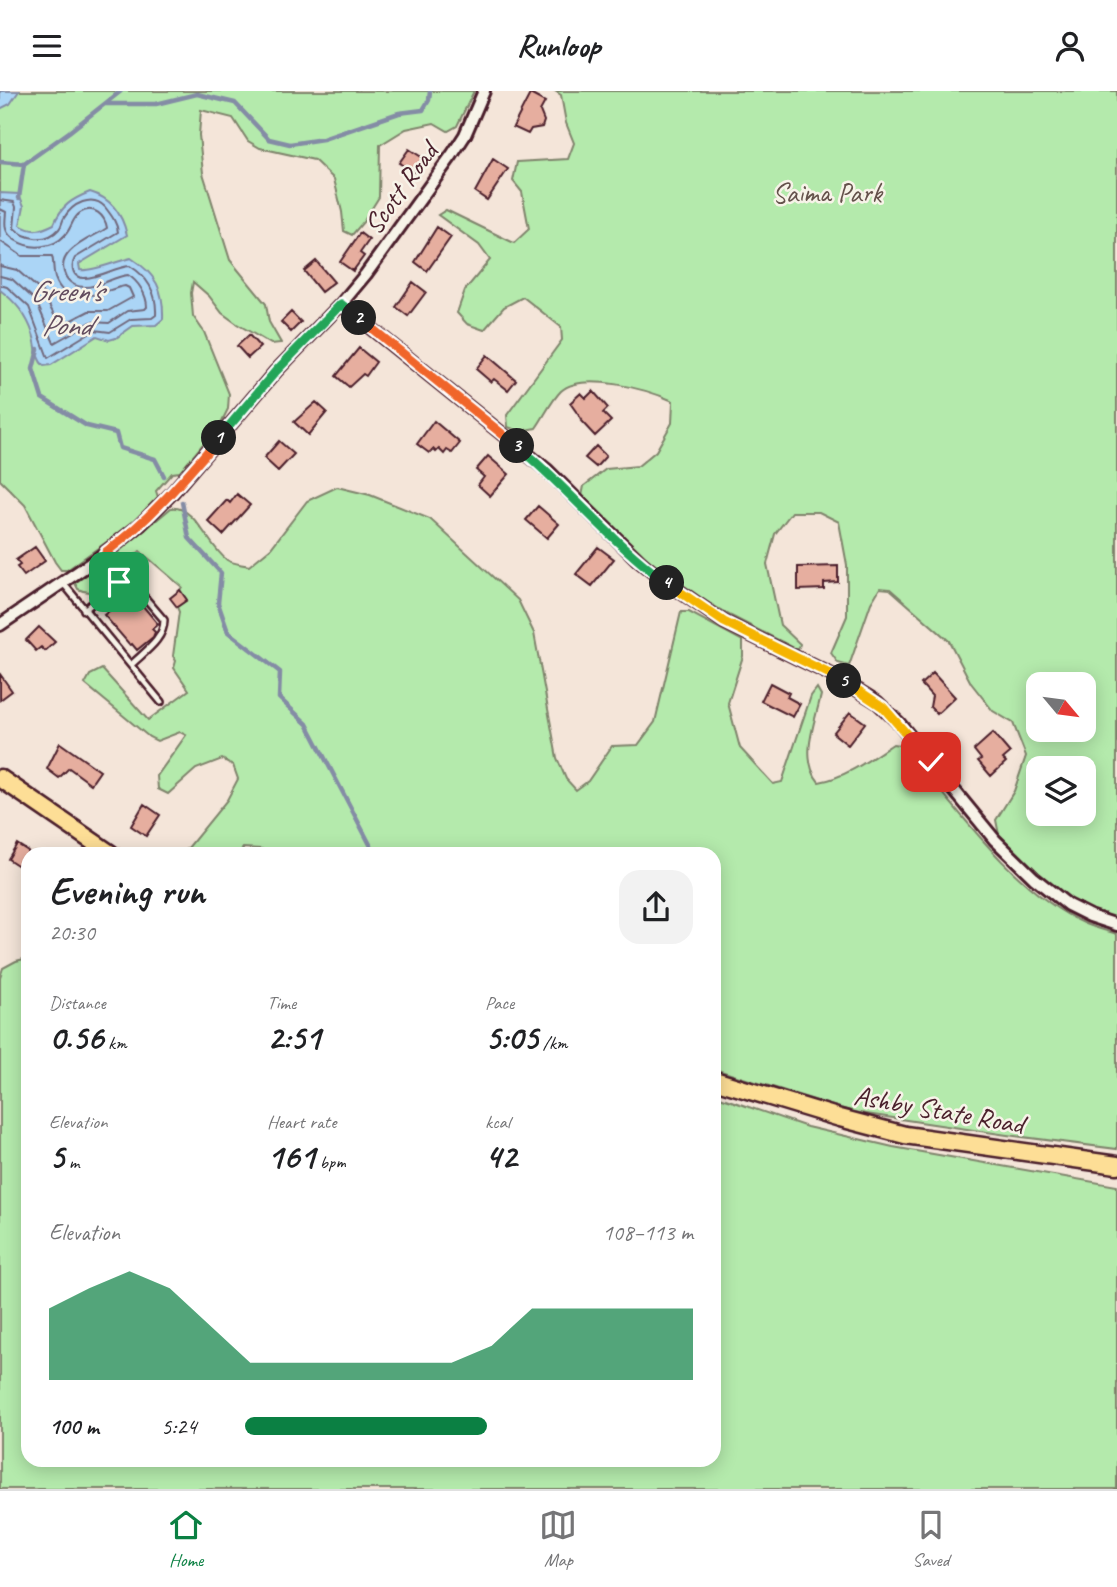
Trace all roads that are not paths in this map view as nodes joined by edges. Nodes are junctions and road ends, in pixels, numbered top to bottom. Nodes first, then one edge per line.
1 (484, 91) edge
2 (341, 304) junction
3 (106, 552) junction
4 (127, 575) junction
5 (63, 583) junction
6 (84, 610) junction
7 (0, 625) edge
8 (131, 665) junction
9 (161, 702) dead end
10 (0, 778) edge
11 (101, 847) edge
12 (1117, 925) edge
13 (721, 1082) edge
14 (1117, 1165) edge

1 - 2 street, Scott Road
2 - 3 street, Scott Road
2 - 12 street
3 - 4 lane
3 - 5 street, Scott Road
4 - 6 lane
4 - 8 lane
5 - 6 lane
5 - 7 street, Scott Road
6 - 8 lane
8 - 9 lane
10 - 11 main road
13 - 14 main road, Ashby State Road

